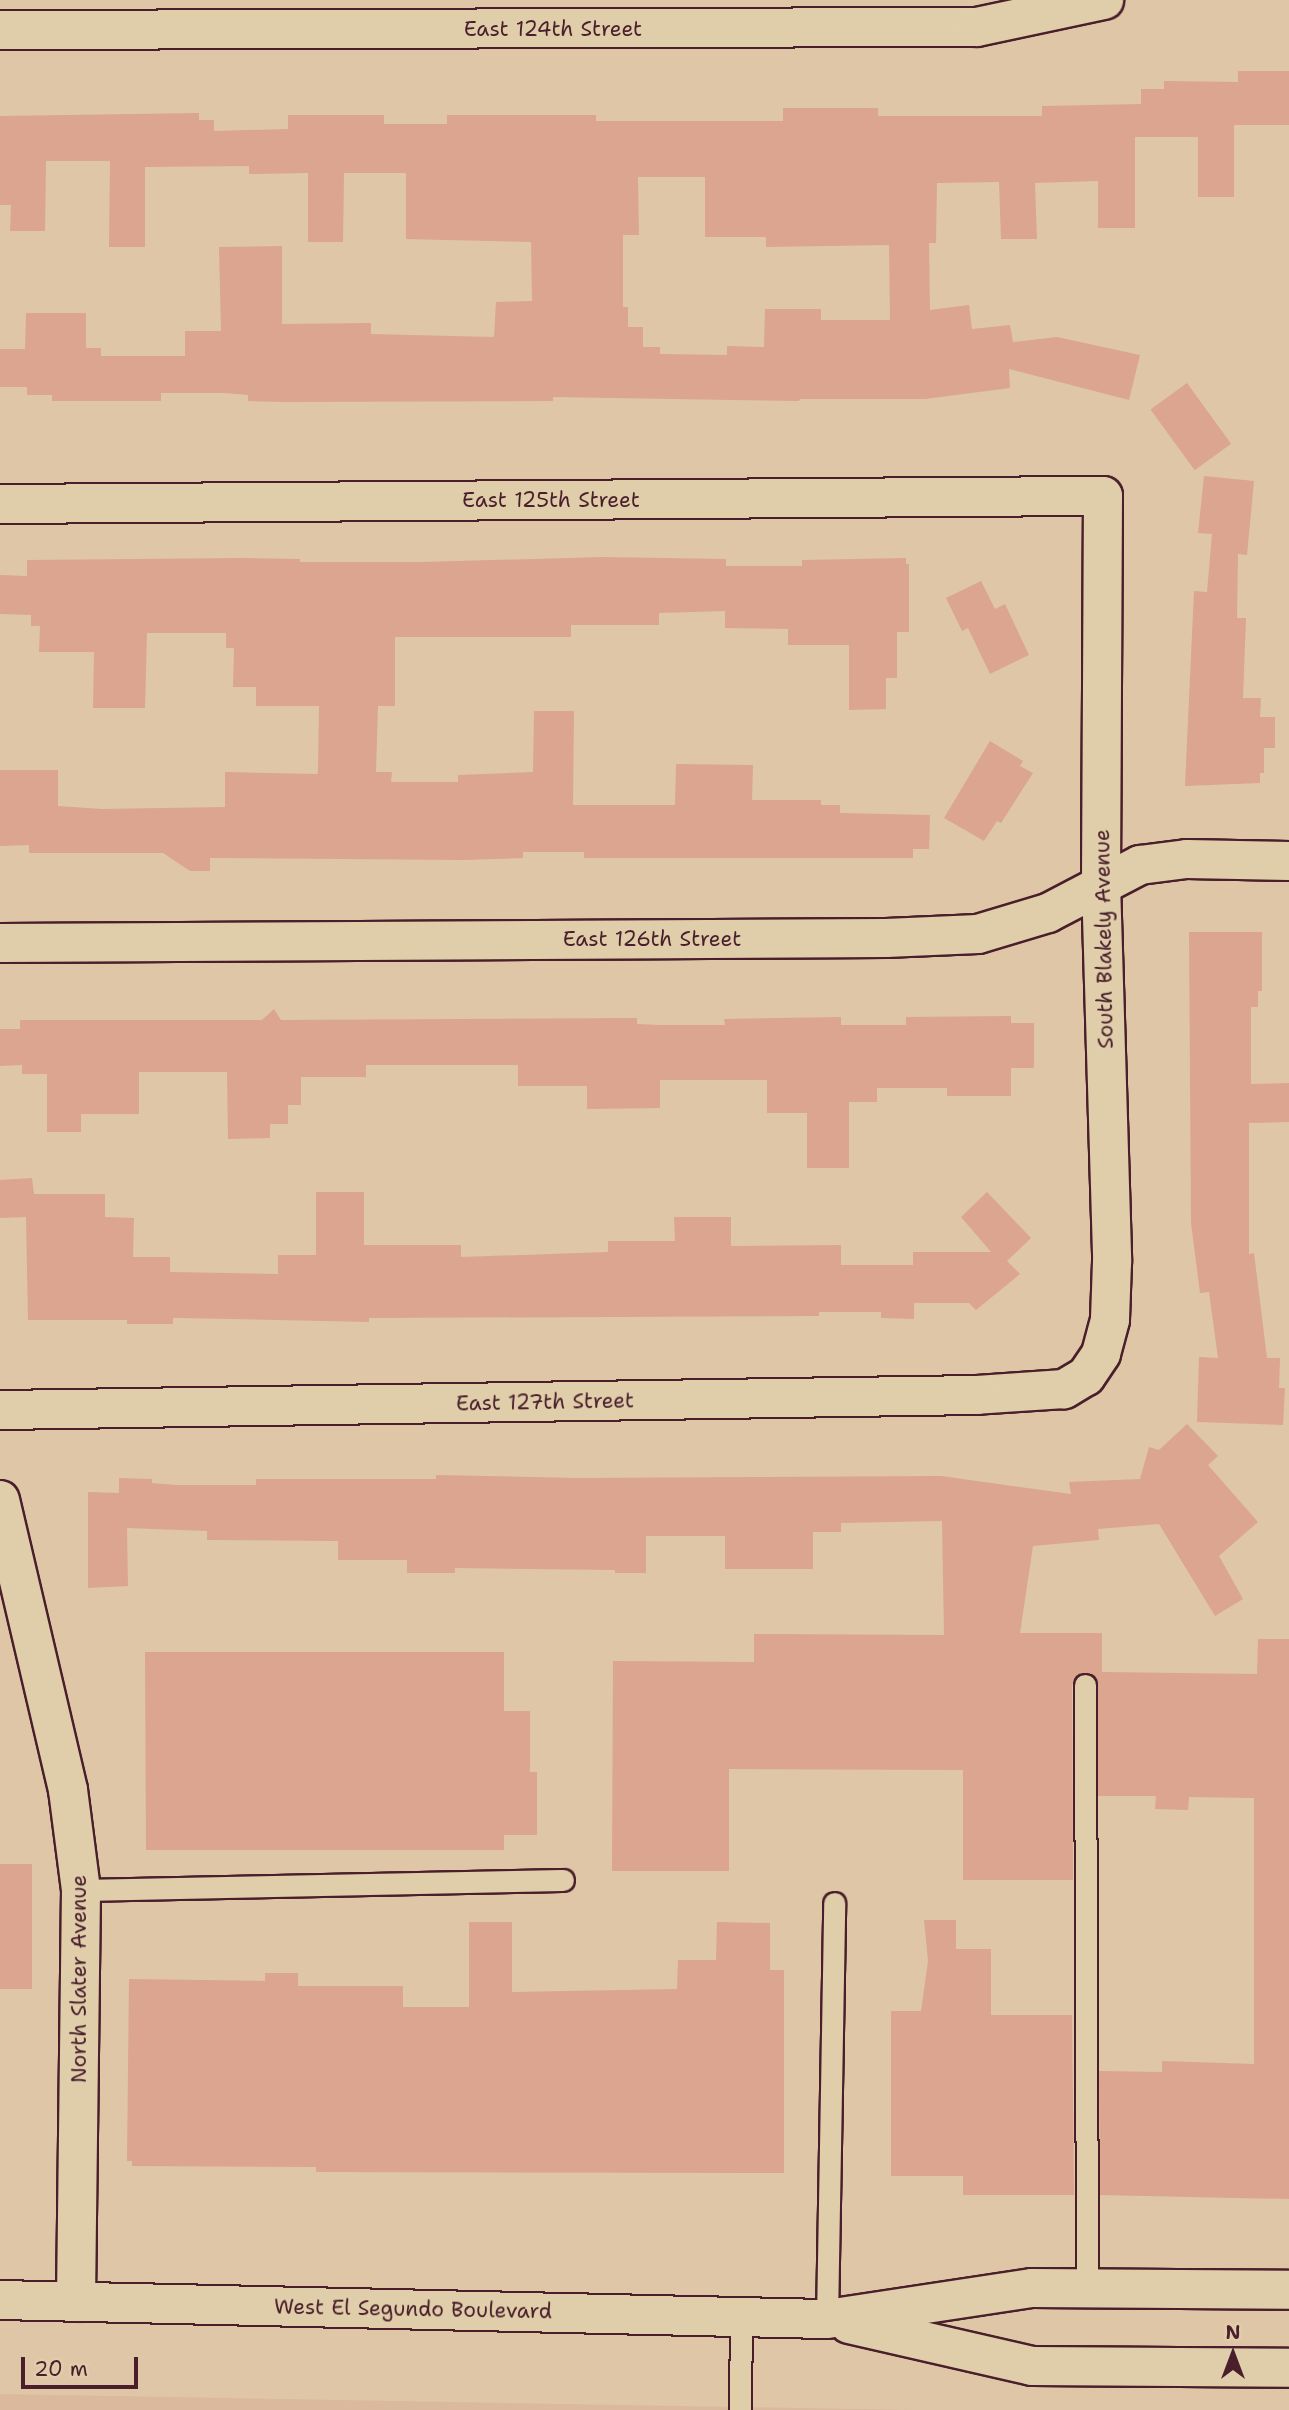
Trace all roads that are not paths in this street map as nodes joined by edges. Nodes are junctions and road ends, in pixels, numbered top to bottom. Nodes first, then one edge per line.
1 (1104, 0) edge
2 (0, 30) edge
3 (1103, 496) joint
4 (0, 504) edge
5 (1289, 862) edge
6 (1101, 883) junction
7 (0, 943) edge
8 (1086, 1376) joint
9 (0, 1410) edge
10 (0, 1500) edge
11 (1085, 1685) dead end
12 (563, 1880) dead end
13 (81, 1890) junction
14 (834, 1903) dead end
15 (1087, 2288) junction
16 (1289, 2290) edge
17 (0, 2300) edge
18 (76, 2302) junction
19 (741, 2316) junction
20 (827, 2319) junction
21 (1289, 2368) edge
22 (740, 2410) edge

1 - 2 street, East 124th Street
3 - 4 street, East 125th Street
3 - 6 street, South Blakely Avenue
5 - 6 street, East 126th Street
6 - 7 street, East 126th Street
6 - 8 street, South Blakely Avenue
8 - 9 street, East 127th Street
10 - 13 street, North Slater Avenue
11 - 15 lane
12 - 13 lane
13 - 18 street, North Slater Avenue
14 - 20 lane
15 - 16 street, West El Segundo Boulevard
15 - 20 street, West El Segundo Boulevard
17 - 18 street, West El Segundo Boulevard
18 - 19 street, West El Segundo Boulevard
19 - 20 street, West El Segundo Boulevard
19 - 22 lane
20 - 21 street, West El Segundo Boulevard

